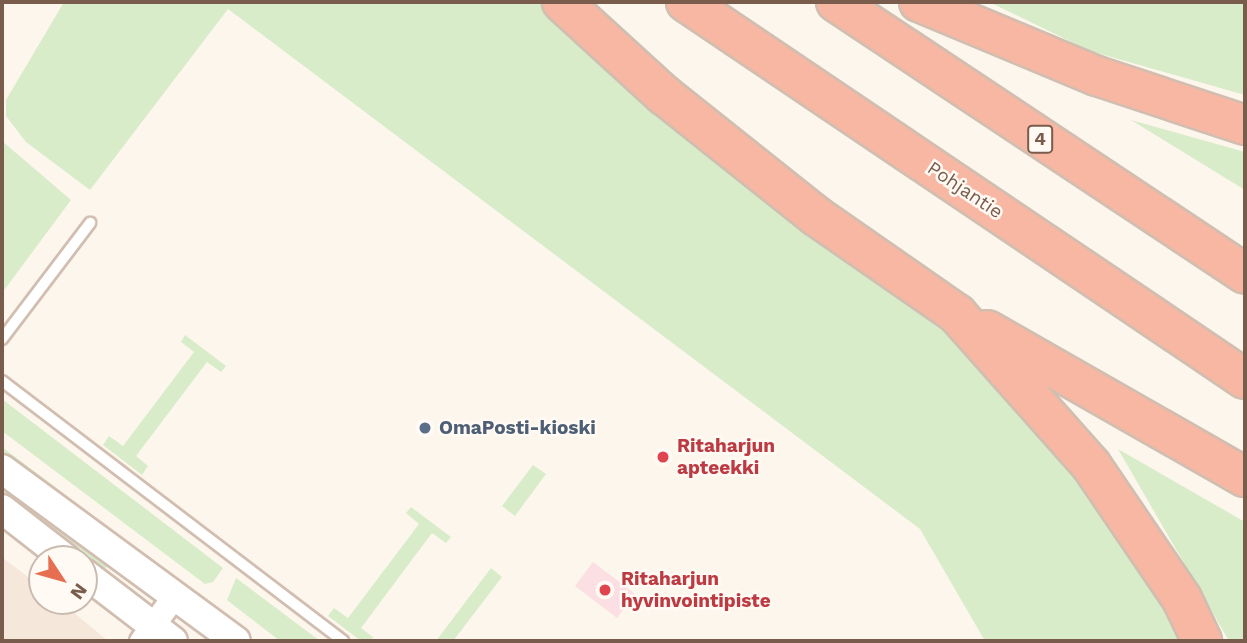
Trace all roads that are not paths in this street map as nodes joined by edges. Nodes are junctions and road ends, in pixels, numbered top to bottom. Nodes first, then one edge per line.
1 (562, 2) edge
2 (685, 2) edge
3 (836, 2) edge
4 (919, 2) edge
5 (1245, 125) edge
6 (90, 223) dead end
7 (1245, 274) edge
8 (957, 314) junction
9 (2, 339) edge
10 (1245, 379) edge
11 (2, 381) edge
12 (2, 469) edge
13 (1245, 477) edge
14 (2, 509) edge
15 (48, 545) edge
16 (98, 585) edge
17 (174, 596) junction
18 (156, 636) edge
19 (236, 641) edge
20 (343, 641) edge
21 (1202, 641) edge

1 - 8 highway
2 - 10 highway, Pohjantie
3 - 7 highway, 4
4 - 5 highway
6 - 9 lane
8 - 13 highway
8 - 21 highway
11 - 20 lane
12 - 17 street
14 - 15 street
16 - 18 street
17 - 18 street
17 - 19 street

